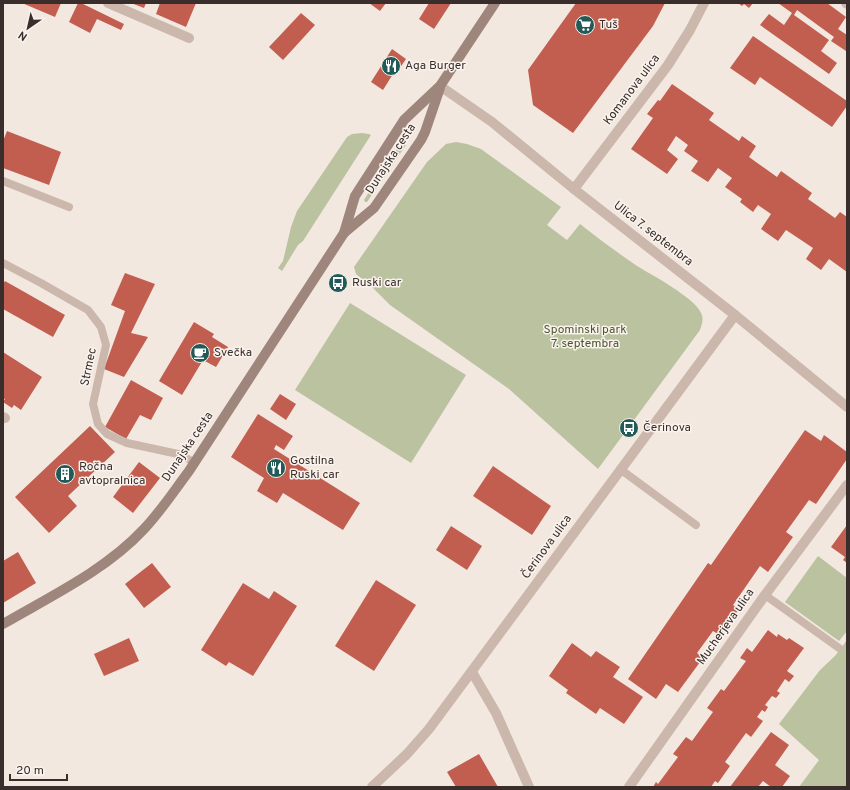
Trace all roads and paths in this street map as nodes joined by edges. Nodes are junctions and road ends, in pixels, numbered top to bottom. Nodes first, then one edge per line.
1 (108, 3) edge
2 (495, 3) edge
3 (704, 3) edge
4 (189, 38) dead end
5 (440, 86) junction
6 (3, 181) edge
7 (574, 189) junction
8 (69, 207) dead end
9 (344, 233) junction
10 (3, 263) edge
11 (735, 315) junction
12 (847, 406) edge
13 (194, 462) junction
14 (620, 470) junction
15 (847, 485) edge
16 (696, 524) dead end
17 (765, 595) junction
18 (3, 624) edge
19 (839, 648) dead end
20 (472, 672) junction
21 (372, 787) edge
22 (529, 787) edge
23 (629, 787) edge

1 - 4 street
2 - 5 main road, Dunajska cesta
3 - 7 street, Komanova ulica
5 - 7 street, Ulica 7. septembra
5 - 9 main road, Dunajska cesta
5 - 9 main road, Dunajska cesta
6 - 8 lane
7 - 11 street, Ulica 7. septembra
9 - 13 main road, Dunajska cesta
10 - 13 lane, Strmec
11 - 12 street, Ulica 7. septembra
11 - 14 street, Čerinova ulica
13 - 18 main road, Dunajska cesta
14 - 16 lane
14 - 20 street, Čerinova ulica
15 - 17 street, Mucherjeva ulica
17 - 19 lane
17 - 23 street, Mucherjeva ulica
20 - 21 street, Čerinova ulica
20 - 22 street

